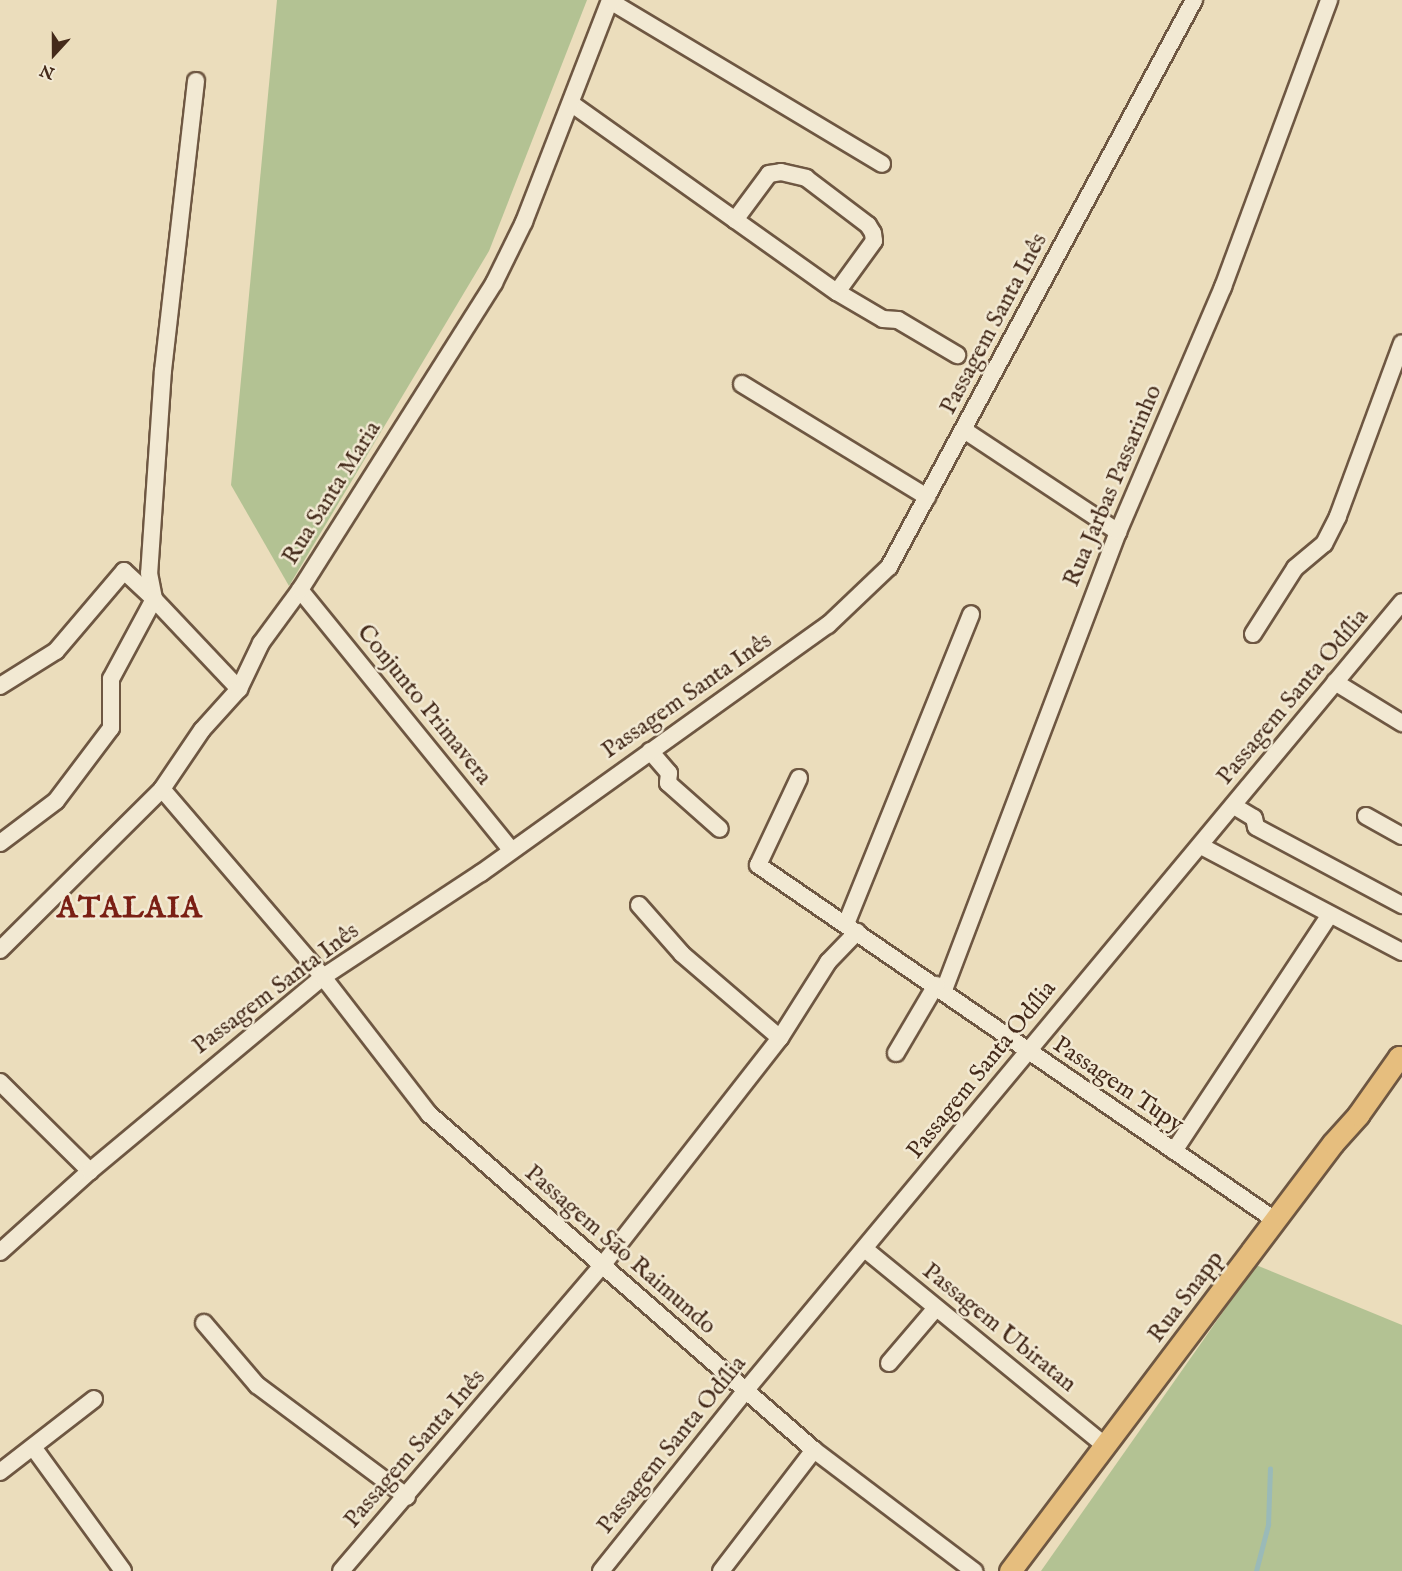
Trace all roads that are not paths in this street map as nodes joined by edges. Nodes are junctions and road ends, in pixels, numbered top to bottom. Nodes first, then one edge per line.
1 (1194, 0) edge
2 (1329, 0) edge
3 (610, 1) edge
4 (196, 81) dead end
5 (572, 104) junction
6 (882, 164) dead end
7 (735, 220) junction
8 (837, 292) junction
9 (1402, 343) edge
10 (957, 355) dead end
11 (742, 384) dead end
12 (964, 430) junction
13 (927, 496) junction
14 (1118, 532) junction
15 (300, 590) junction
16 (153, 599) junction
17 (1402, 602) edge
18 (971, 614) dead end
19 (1253, 634) dead end
20 (1335, 682) junction
21 (0, 686) edge
22 (239, 690) junction
23 (1402, 723) edge
24 (650, 751) junction
25 (799, 778) dead end
26 (162, 789) junction
27 (1234, 806) junction
28 (1366, 816) dead end
29 (720, 829) dead end
30 (1402, 836) edge
31 (0, 843) edge
32 (1201, 846) junction
33 (511, 850) junction
34 (639, 905) dead end
35 (1402, 905) edge
36 (1329, 916) junction
37 (851, 928) junction
38 (0, 950) edge
39 (1402, 952) edge
40 (323, 977) junction
41 (940, 988) junction
42 (780, 1038) junction
43 (896, 1053) dead end
44 (1027, 1053) junction
45 (1401, 1056) edge
46 (0, 1082) edge
47 (1174, 1151) junction
48 (90, 1172) junction
49 (1275, 1220) junction
50 (866, 1250) junction
51 (0, 1252) edge
52 (602, 1267) junction
53 (936, 1308) junction
54 (204, 1323) dead end
55 (889, 1363) dead end
56 (746, 1390) junction
57 (93, 1400) dead end
58 (1103, 1444) junction
59 (33, 1447) junction
60 (814, 1450) junction
61 (0, 1472) edge
62 (407, 1497) junction
63 (123, 1571) edge
64 (341, 1571) edge
65 (601, 1571) edge
66 (721, 1571) edge
67 (974, 1571) edge
68 (1010, 1571) edge

1 - 12 street, Passagem Santa Inês
2 - 14 street, Rua Jarbas Passarinho
3 - 5 street, Rua Santa Maria
3 - 6 street
4 - 16 street
5 - 7 street
5 - 15 street, Rua Santa Maria
7 - 8 street
7 - 8 street
8 - 10 street
9 - 19 street
11 - 13 street
12 - 13 street, Passagem Santa Inês
12 - 14 street
13 - 24 street, Passagem Santa Inês
14 - 41 street, Rua Jarbas Passarinho
15 - 22 street, Rua Santa Maria
15 - 33 street, Conjunto Primavera
16 - 21 street
16 - 22 street
16 - 31 street
17 - 20 street, Passagem Santa Odília
18 - 37 street, Passagem Santa Inês
20 - 23 street
20 - 27 street, Passagem Santa Odília
22 - 26 street, Rua Santa Maria
24 - 29 street
24 - 33 street, Passagem Santa Inês
25 - 37 street, Passagem Tupy
26 - 38 street, Rua Santa Maria
26 - 40 street, Passagem São Raimundo
27 - 32 street, Passagem Santa Odília
27 - 35 street
28 - 30 street
32 - 36 street
32 - 44 street, Passagem Santa Odília
33 - 40 street, Passagem Santa Inês
34 - 42 street
36 - 39 street
36 - 47 street
37 - 41 street, Passagem Tupy
37 - 42 street, Passagem Santa Inês
40 - 48 street, Passagem Santa Inês
40 - 52 street, Passagem São Raimundo
41 - 43 street, Rua Jarbas Passarinho
41 - 44 street, Passagem Tupy
42 - 52 street, Passagem Santa Inês
44 - 47 street, Passagem Tupy
44 - 50 street, Passagem Santa Odília
45 - 49 main road, Rua Snapp
46 - 48 street
47 - 49 street, Passagem Tupy
48 - 51 street, Passagem Santa Inês
49 - 58 main road, Rua Snapp
50 - 53 street, Passagem Ubiratan
50 - 56 street, Passagem Santa Odília
52 - 56 street, Passagem São Raimundo
52 - 62 street, Passagem Santa Inês
53 - 55 street
53 - 58 street, Passagem Ubiratan
54 - 62 street
56 - 60 street, Passagem São Raimundo
56 - 65 street, Passagem Santa Odília
57 - 59 street
58 - 68 main road, Rua Snapp
59 - 61 street
59 - 63 street
60 - 66 street
60 - 67 street, Passagem São Raimundo
62 - 64 street, Passagem Santa Inês

